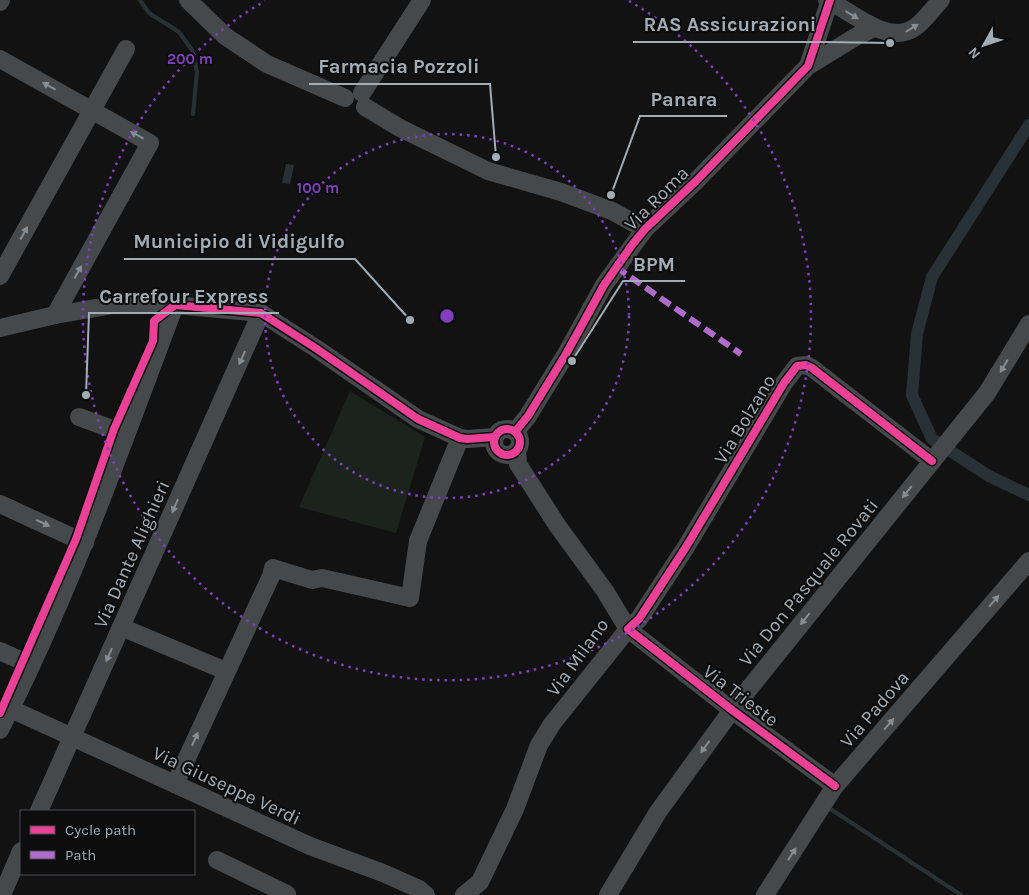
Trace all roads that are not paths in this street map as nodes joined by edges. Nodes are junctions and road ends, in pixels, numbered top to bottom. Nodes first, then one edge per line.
1 (188, 0) edge
2 (422, 0) edge
3 (829, 0) edge
4 (941, 0) edge
5 (874, 28) junction
6 (126, 49) dead end
7 (0, 59) edge
8 (808, 66) junction
9 (357, 99) junction
10 (92, 110) junction
11 (645, 229) junction
12 (0, 276) edge
13 (175, 305) junction
14 (261, 314) junction
15 (55, 315) junction
16 (1029, 324) edge
17 (0, 328) edge
18 (80, 417) dead end
19 (515, 432) junction
20 (126, 434) junction
21 (495, 437) junction
22 (460, 438) junction
23 (517, 450) junction
24 (935, 458) junction
25 (0, 504) edge
26 (85, 543) junction
27 (1029, 560) edge
28 (122, 627) junction
29 (628, 629) junction
30 (0, 652) edge
31 (31, 666) junction
32 (226, 671) junction
33 (11, 709) junction
34 (732, 710) junction
35 (0, 730) edge
36 (72, 737) junction
37 (175, 784) junction
38 (835, 786) junction
39 (39, 810) edge
40 (20, 853) edge
41 (217, 860) dead end
42 (383, 873) junction
43 (287, 894) edge
44 (399, 894) edge
45 (2, 895) edge
46 (426, 895) edge
47 (464, 895) edge
48 (608, 895) edge
49 (765, 895) edge

1 - 9 street
2 - 9 street
3 -> 5 street, Via Roma
3 - 8 street, Via Roma
5 -> 4 street
5 - 8 street, Via Roma
6 - 10 street
10 -> 7 street
8 - 11 street, Via Roma
9 - 11 street
12 -> 10 street
15 -> 10 street
11 - 19 street, Via Roma
13 - 14 street
13 - 15 street
13 - 20 street
14 - 22 street
14 -> 28 street, Via Dante Alighieri
15 - 17 street
16 -> 24 street, Via Don Pasquale Rovati
18 - 20 street
19 - 21 street
19 - 23 street
20 - 26 street
21 - 22 street
21 - 23 street
22 - 32 street
23 - 29 street, Via Milano
24 - 29 street, Via Bolzano
24 -> 34 street, Via Don Pasquale Rovati
25 -> 26 street
26 - 31 street
38 -> 27 street, Via Padova
28 - 32 street
28 -> 36 street, Via Dante Alighieri
29 - 34 street, Via Trieste
29 - 47 street, Via Milano
30 - 31 street
31 - 33 street
37 -> 32 street
33 - 35 street
33 - 36 street, Via Giuseppe Verdi
34 - 38 street, Via Trieste
34 -> 48 street, Via Don Pasquale Rovati
36 - 37 street, Via Giuseppe Verdi
36 - 39 street, Via Dante Alighieri
37 - 42 street, Via Giuseppe Verdi
49 -> 38 street, Via Padova
40 - 45 street
41 - 43 street
42 - 44 street
42 - 46 street, Via Giuseppe Verdi

